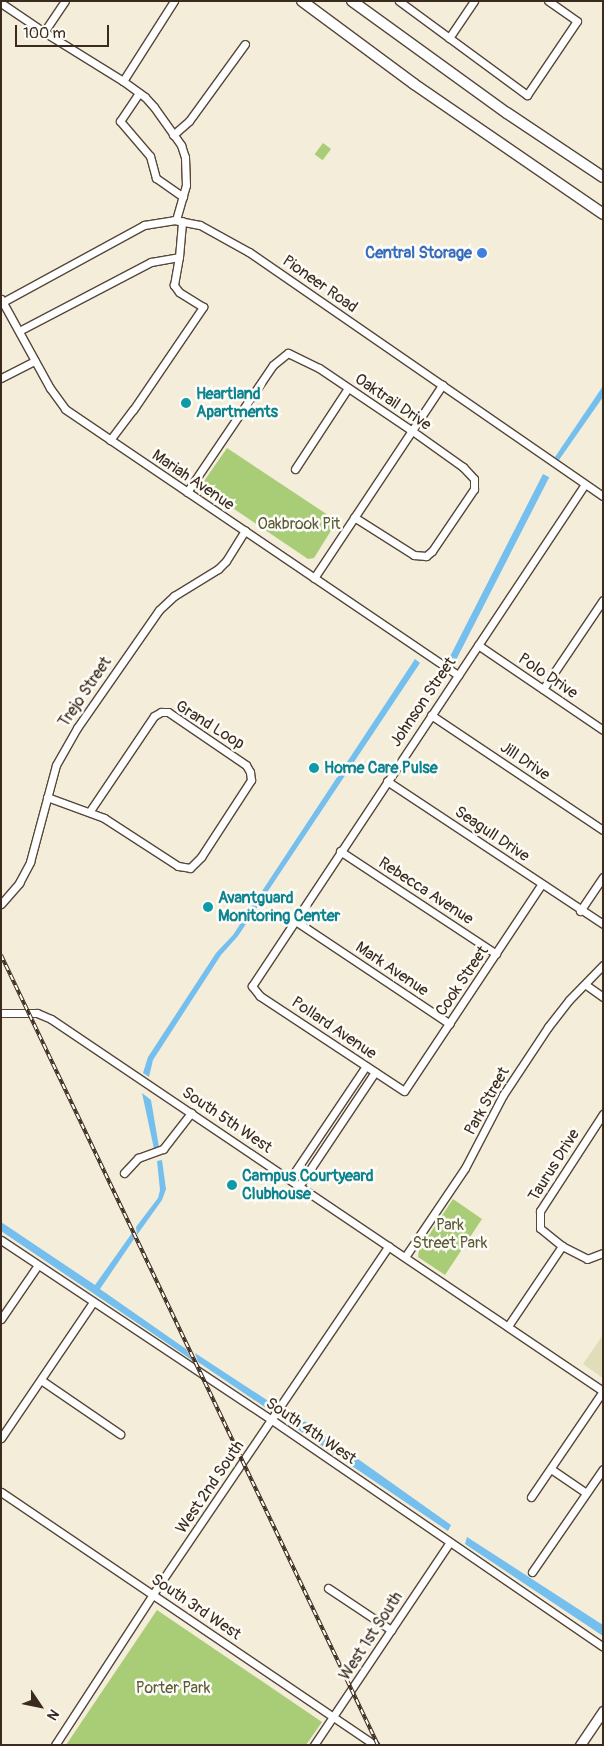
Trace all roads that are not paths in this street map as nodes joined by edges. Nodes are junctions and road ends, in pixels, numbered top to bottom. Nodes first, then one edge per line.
1 (65, 1) edge
2 (174, 1) edge
3 (302, 1) edge
4 (352, 1) edge
5 (399, 1) edge
6 (474, 1) edge
7 (548, 1) edge
8 (1, 3) edge
9 (44, 32) junction
10 (449, 38) junction
11 (245, 44) dead end
12 (123, 81) junction
13 (140, 93) junction
14 (173, 134) junction
15 (603, 177) edge
16 (182, 197) junction
17 (603, 214) edge
18 (179, 220) junction
19 (179, 257) junction
20 (2, 301) edge
21 (19, 331) junction
22 (35, 361) junction
23 (1, 378) edge
24 (442, 385) junction
25 (348, 388) junction
26 (412, 430) junction
27 (110, 440) junction
28 (295, 469) dead end
29 (585, 484) junction
30 (186, 492) junction
31 (603, 496) edge
32 (354, 517) junction
33 (245, 531) junction
34 (314, 578) junction
35 (603, 600) edge
36 (478, 645) junction
37 (458, 675) junction
38 (543, 688) junction
39 (431, 715) junction
40 (603, 730) edge
41 (387, 781) junction
42 (47, 797) junction
43 (90, 812) junction
44 (603, 830) edge
45 (340, 851) junction
46 (603, 877) edge
47 (541, 885) junction
48 (1, 904) edge
49 (580, 911) junction
50 (294, 920) junction
51 (603, 924) edge
52 (496, 954) junction
53 (603, 965) edge
54 (252, 985) joint
55 (586, 985) junction
56 (603, 997) edge
57 (1, 1013) edge
58 (450, 1024) junction
59 (366, 1066) junction
60 (376, 1072) junction
61 (404, 1091) joint
62 (191, 1113) junction
63 (603, 1114) edge
64 (124, 1173) dead end
65 (290, 1179) junction
66 (299, 1186) junction
67 (1, 1240) edge
68 (389, 1246) junction
69 (562, 1246) junction
70 (603, 1253) edge
71 (405, 1256) junction
72 (38, 1265) junction
73 (93, 1302) junction
74 (1, 1319) edge
75 (508, 1326) junction
76 (41, 1380) junction
77 (603, 1391) edge
78 (272, 1420) junction
79 (120, 1434) dead end
80 (1, 1438) edge
81 (603, 1468) edge
82 (550, 1469) junction
83 (1, 1492) edge
84 (586, 1493) junction
85 (531, 1497) dead end
86 (450, 1542) junction
87 (532, 1572) dead end
88 (328, 1588) dead end
89 (153, 1594) junction
90 (391, 1630) junction
91 (603, 1647) edge
92 (603, 1711) edge
93 (333, 1716) junction
94 (55, 1745) edge
95 (314, 1745) edge
96 (375, 1745) edge
97 (580, 1745) edge

1 - 9 street
2 - 12 street
3 - 17 highway
4 - 15 highway
5 - 10 street
6 - 10 street
7 - 10 street
8 - 9 street
9 - 12 street
11 - 14 street
12 - 13 street
13 - 14 street
13 - 16 street
14 - 16 street
16 - 18 street
18 - 19 street
18 - 20 street, Pioneer Road
18 - 24 street, Pioneer Road
19 - 21 street
19 - 27 street
20 - 21 street, Mariah Avenue
21 - 22 street, Mariah Avenue
22 - 23 street
22 - 27 street, Mariah Avenue
24 - 26 street
24 - 29 street, Pioneer Road
25 - 26 street, Oaktrail Drive
25 - 28 street
25 - 30 street, Oaktrail Drive
26 - 32 street
26 - 32 street, Oaktrail Drive
27 - 30 street, Mariah Avenue
29 - 31 street, Pioneer Road
29 - 36 street, Johnson Street
30 - 33 street, Mariah Avenue
32 - 34 street
33 - 34 street, Mariah Avenue
33 - 42 street, Trejo Street
34 - 37 street, Mariah Avenue
35 - 38 street
36 - 37 street, Johnson Street
36 - 38 street, Polo Drive
37 - 39 street, Johnson Street
38 - 40 street, Polo Drive
39 - 41 street, Johnson Street
39 - 44 street, Jill Drive
41 - 45 street, Johnson Street
41 - 47 street, Seagull Drive
42 - 43 street, Grand Loop
42 - 48 street, Trejo Street
43 - 43 street, Grand Loop
45 - 50 street, Johnson Street
45 - 52 street, Rebecca Avenue
46 - 49 street
47 - 49 street, Seagull Drive
47 - 52 street, Cook Street
49 - 51 street
50 - 54 street, Johnson Street
50 - 58 street, Mark Avenue
52 - 58 street, Cook Street
53 - 55 street, Park Street
54 - 59 street, Pollard Avenue
55 - 56 street
55 - 71 street, Park Street
57 - 62 street, South 5th West
58 - 61 street, Cook Street
59 - 60 street, Pollard Avenue
59 - 65 street
60 - 61 street, Pollard Avenue
60 - 66 street
62 - 64 street
62 - 65 street, South 5th West
63 - 69 street, Taurus Drive
65 - 66 street, South 5th West
66 - 68 street, South 5th West
67 - 72 street, South 4th West
68 - 71 street, South 5th West
68 - 78 street, West 2nd South
69 - 70 street
69 - 75 street
71 - 75 street, South 5th West
72 - 73 street, South 4th West
72 - 74 street
73 - 76 street
73 - 78 street, South 4th West
75 - 77 street, South 5th West
76 - 79 street
76 - 80 street
77 - 82 street
78 - 86 street, South 4th West
78 - 89 street, West 2nd South
81 - 84 street
82 - 84 street
82 - 85 street
83 - 89 street, South 3rd West
84 - 87 street
86 - 90 street, West 1st South
86 - 91 street, South 4th West
88 - 90 street
89 - 93 street, South 3rd West
89 - 94 street, West 2nd South
90 - 93 street, West 1st South
92 - 97 main road
93 - 95 street, West 1st South
93 - 96 street, South 3rd West

